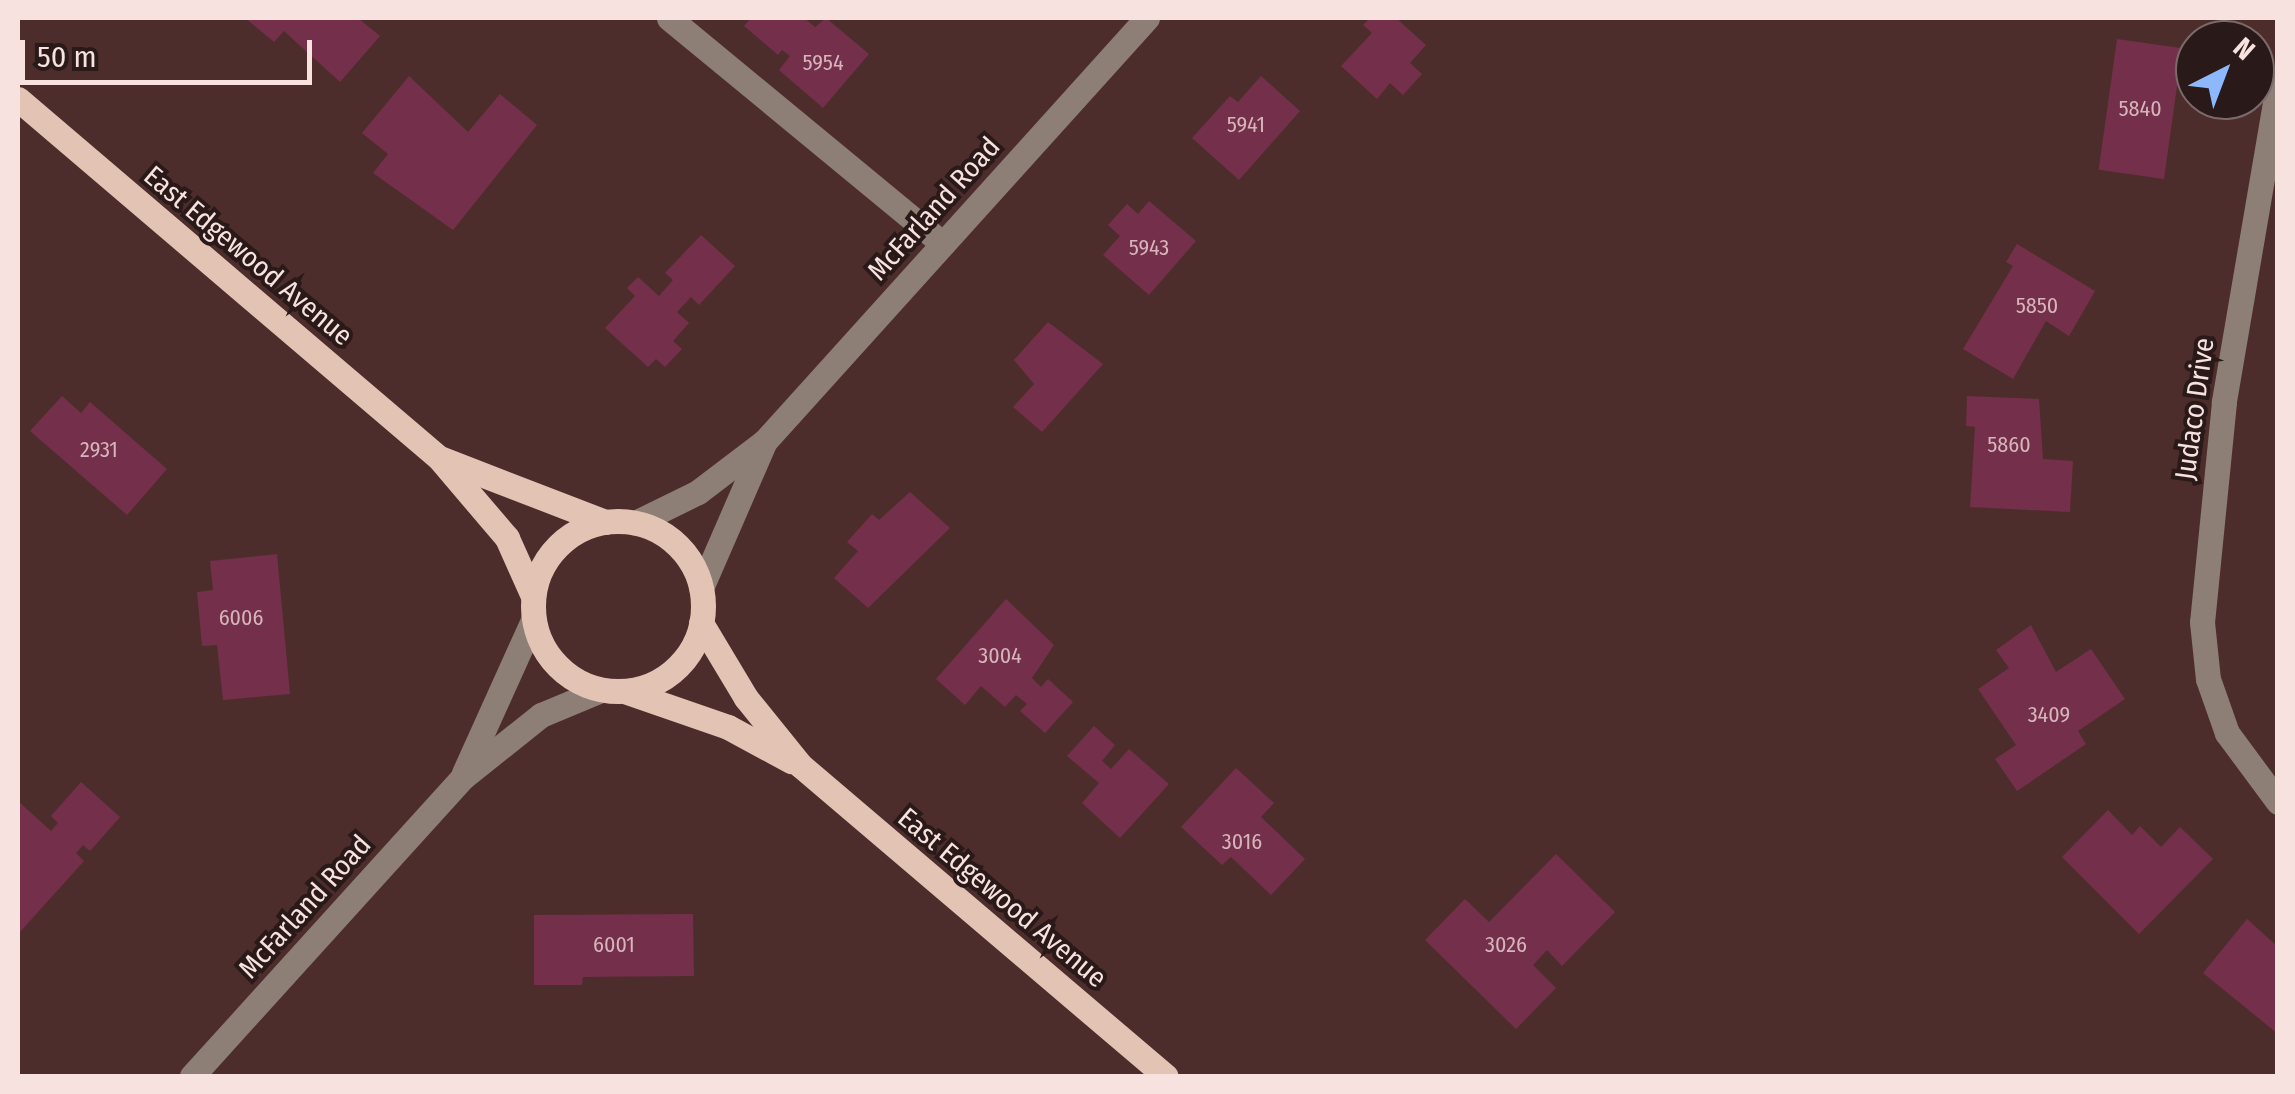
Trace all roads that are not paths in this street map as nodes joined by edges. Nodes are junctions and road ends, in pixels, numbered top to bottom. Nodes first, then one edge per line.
1 (669, 18) edge
2 (1147, 18) edge
3 (2278, 86) edge
4 (18, 99) edge
5 (943, 244) junction
6 (765, 441) junction
7 (439, 458) junction
8 (605, 522) junction
9 (635, 523) junction
10 (701, 588) junction
11 (533, 608) junction
12 (702, 622) junction
13 (614, 691) junction
14 (800, 766) junction
15 (462, 778) junction
16 (2278, 802) edge
17 (192, 1076) edge
18 (1165, 1076) edge

1 - 5 street
2 - 5 street, McFarland Road
3 - 16 street, Judaco Drive
4 - 7 main road, East Edgewood Avenue
5 - 6 street, McFarland Road
6 - 9 street, McFarland Road
6 - 10 street, McFarland Road
7 - 8 main road, East Edgewood Avenue
7 - 11 main road, East Edgewood Avenue
8 - 9 main road, East Edgewood Avenue
8 - 11 main road, East Edgewood Avenue
9 - 10 main road, East Edgewood Avenue
10 - 12 main road, East Edgewood Avenue
11 - 13 main road, East Edgewood Avenue
11 - 15 street, McFarland Road
12 - 13 main road
12 - 14 main road, East Edgewood Avenue
13 - 14 main road, East Edgewood Avenue
13 - 15 street, McFarland Road
14 - 18 main road, East Edgewood Avenue
15 - 17 street, McFarland Road

